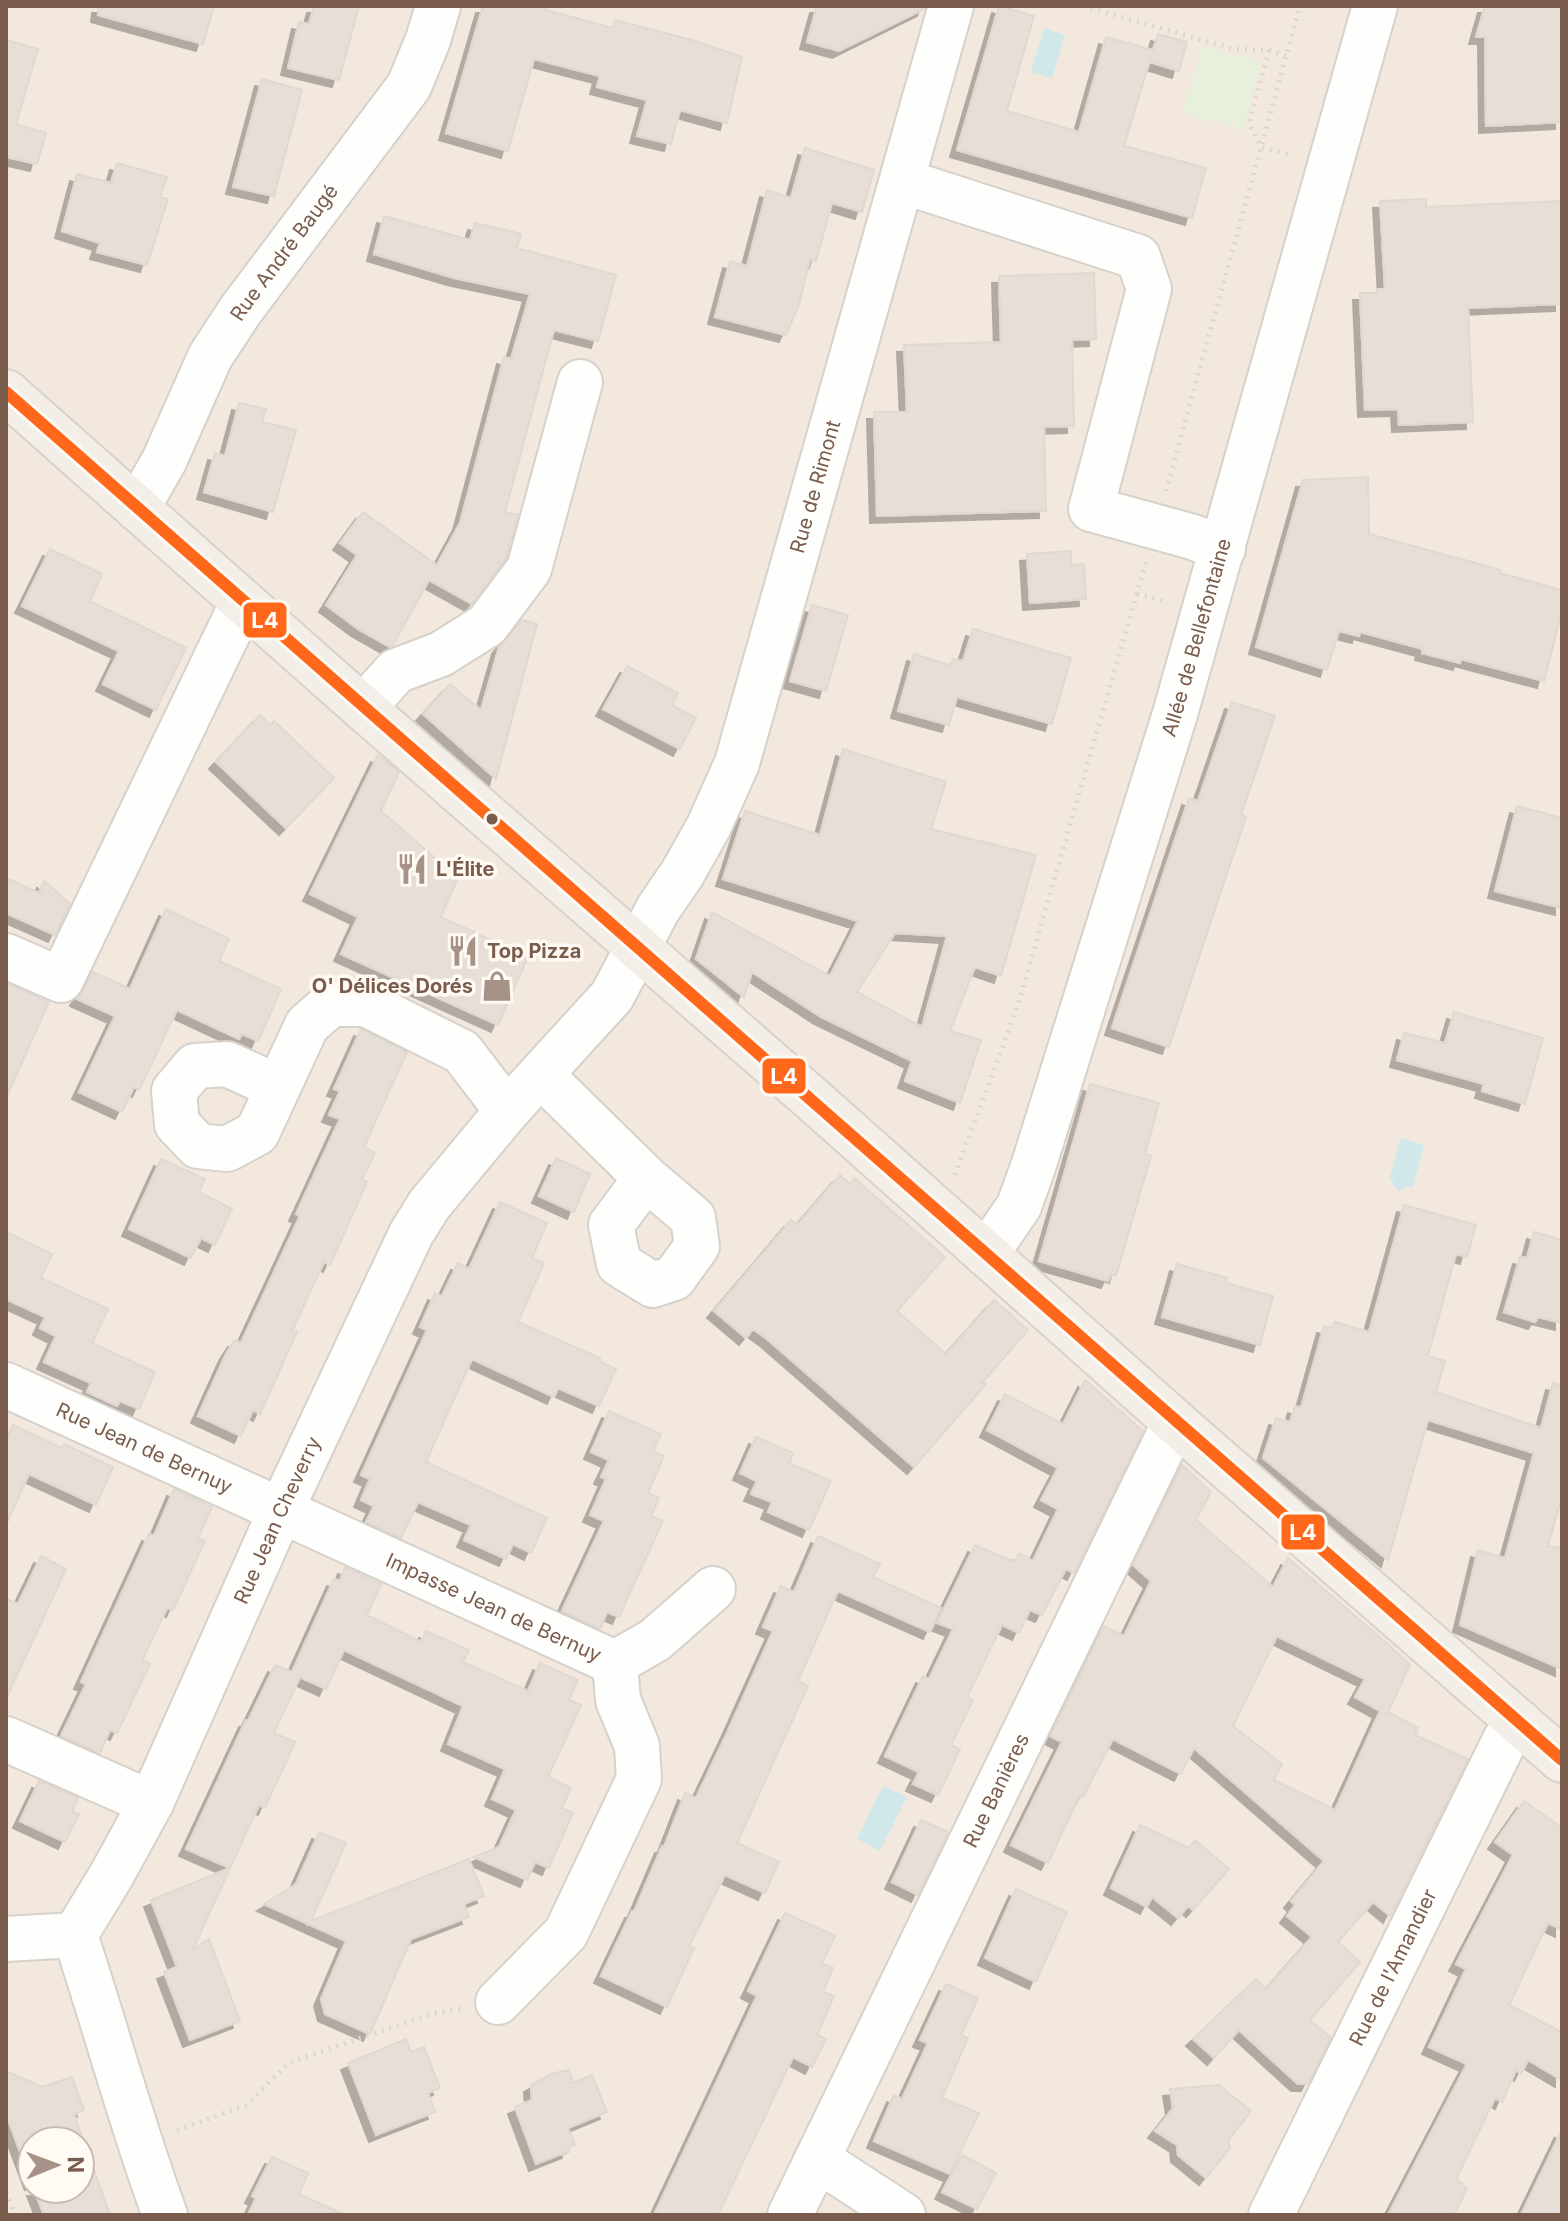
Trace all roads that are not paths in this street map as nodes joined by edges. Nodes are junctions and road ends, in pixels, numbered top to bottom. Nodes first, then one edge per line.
1 (438, 6) edge
2 (951, 6) edge
3 (1375, 6) edge
4 (902, 181) junction
5 (580, 382) dead end
6 (6, 392) edge
7 (137, 508) junction
8 (1223, 549) junction
9 (243, 602) junction
10 (363, 708) junction
11 (637, 948) junction
12 (6, 956) edge
13 (541, 1075) junction
14 (278, 1087) dead end
15 (507, 1111) junction
16 (646, 1178) dead end
17 (986, 1254) junction
18 (6, 1385) edge
19 (1175, 1422) junction
20 (281, 1510) junction
21 (713, 1589) dead end
22 (615, 1663) junction
23 (1519, 1722) junction
24 (6, 1739) edge
25 (1562, 1760) edge
26 (151, 1803) junction
27 (75, 1935) junction
28 (6, 1939) edge
29 (498, 2002) road end
30 (817, 2159) junction
31 (165, 2215) edge
32 (790, 2215) edge
33 (903, 2215) edge
34 (1271, 2215) edge

1 - 7 street, Rue André Baugé
2 - 4 street, Rue de Rimont
3 - 8 street, Allée de Bellefontaine
4 - 8 street
4 - 11 street, Rue de Rimont
5 - 10 street
6 - 7 main road
7 - 9 main road
8 - 17 street, Allée de Bellefontaine
9 - 10 main road
9 - 12 street
10 - 11 main road
11 - 13 street, Rue Jean Cheverry
11 - 17 main road
13 - 15 street, Rue Jean Cheverry
13 - 16 street
14 - 15 street
15 - 20 street, Rue Jean Cheverry
17 - 19 main road
18 - 20 street, Rue Jean de Bernuy
19 - 23 main road
19 - 30 street, Rue Banières
20 - 22 street, Impasse Jean de Bernuy
20 - 26 street, Rue Jean Cheverry
21 - 22 street
22 - 29 street, Impasse Jean de Bernuy
23 - 25 main road
23 - 34 street, Rue de l'Amandier
24 - 26 street
26 - 27 street, Rue Jean Cheverry
27 - 28 street
27 - 31 street
30 - 32 street, Rue Banières
30 - 33 street

